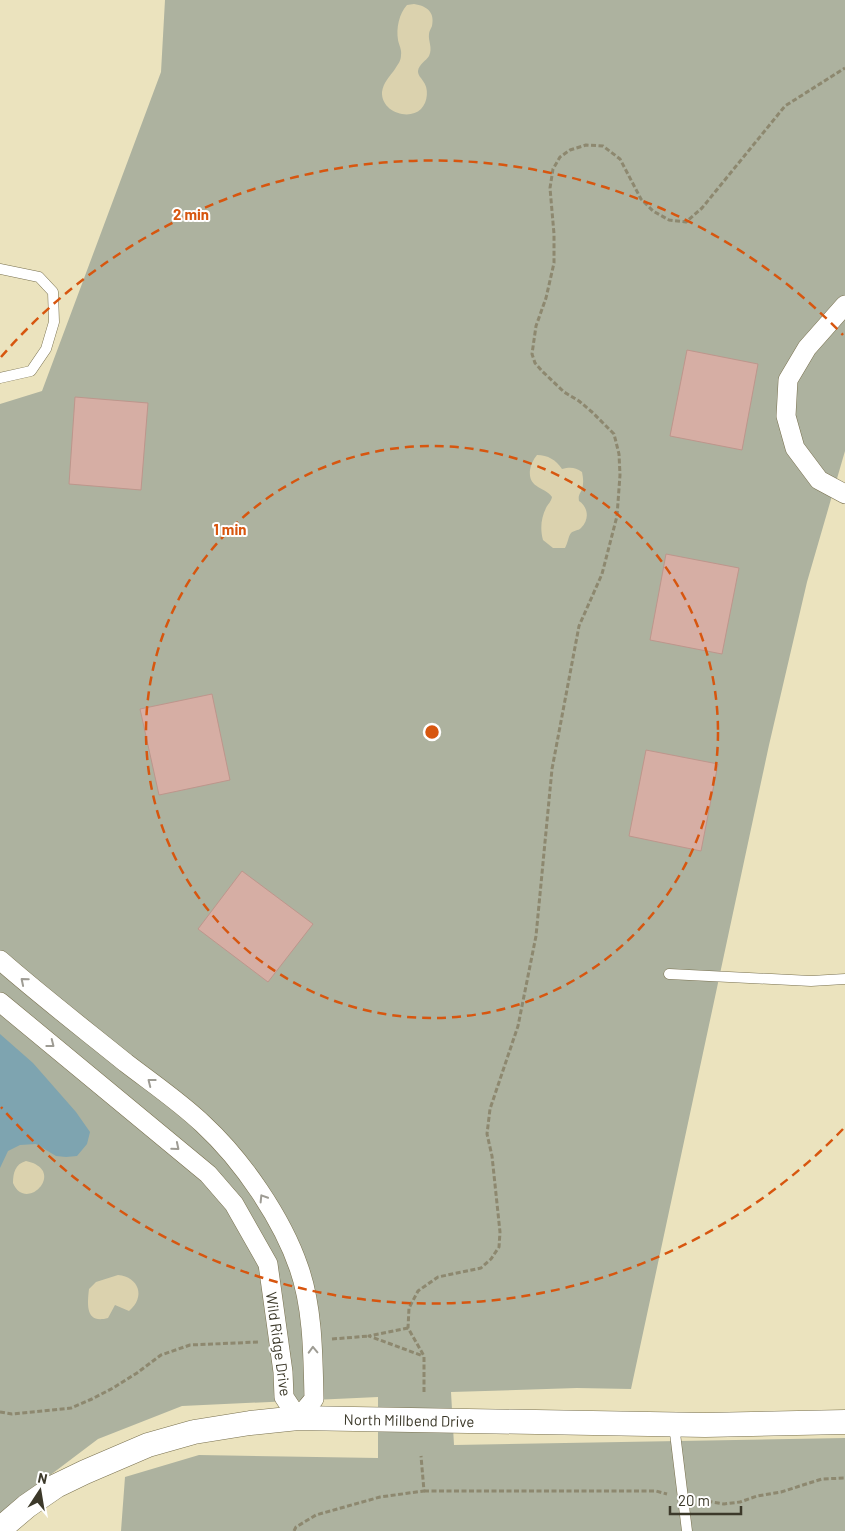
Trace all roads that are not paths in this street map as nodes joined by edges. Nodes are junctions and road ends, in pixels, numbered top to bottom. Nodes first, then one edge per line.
1 (0, 269) edge
2 (845, 305) edge
3 (0, 378) edge
4 (845, 494) edge
5 (0, 960) edge
6 (669, 974) dead end
7 (845, 979) edge
8 (43, 996) junction
9 (0, 1002) edge
10 (20, 1020) junction
11 (298, 1418) junction
12 (845, 1422) edge
13 (674, 1425) junction
14 (0, 1530) edge
15 (687, 1531) edge

1 - 3 lane
2 - 4 street
8 -> 5 street, Wild Ridge Drive
6 - 7 lane
8 - 10 street
11 -> 8 street, Wild Ridge Drive
9 - 10 street, Wild Ridge Drive
10 -> 11 street, Wild Ridge Drive
11 - 13 street, North Millbend Drive
11 - 14 street, North Millbend Drive
12 - 13 street, North Millbend Drive
13 - 15 lane

